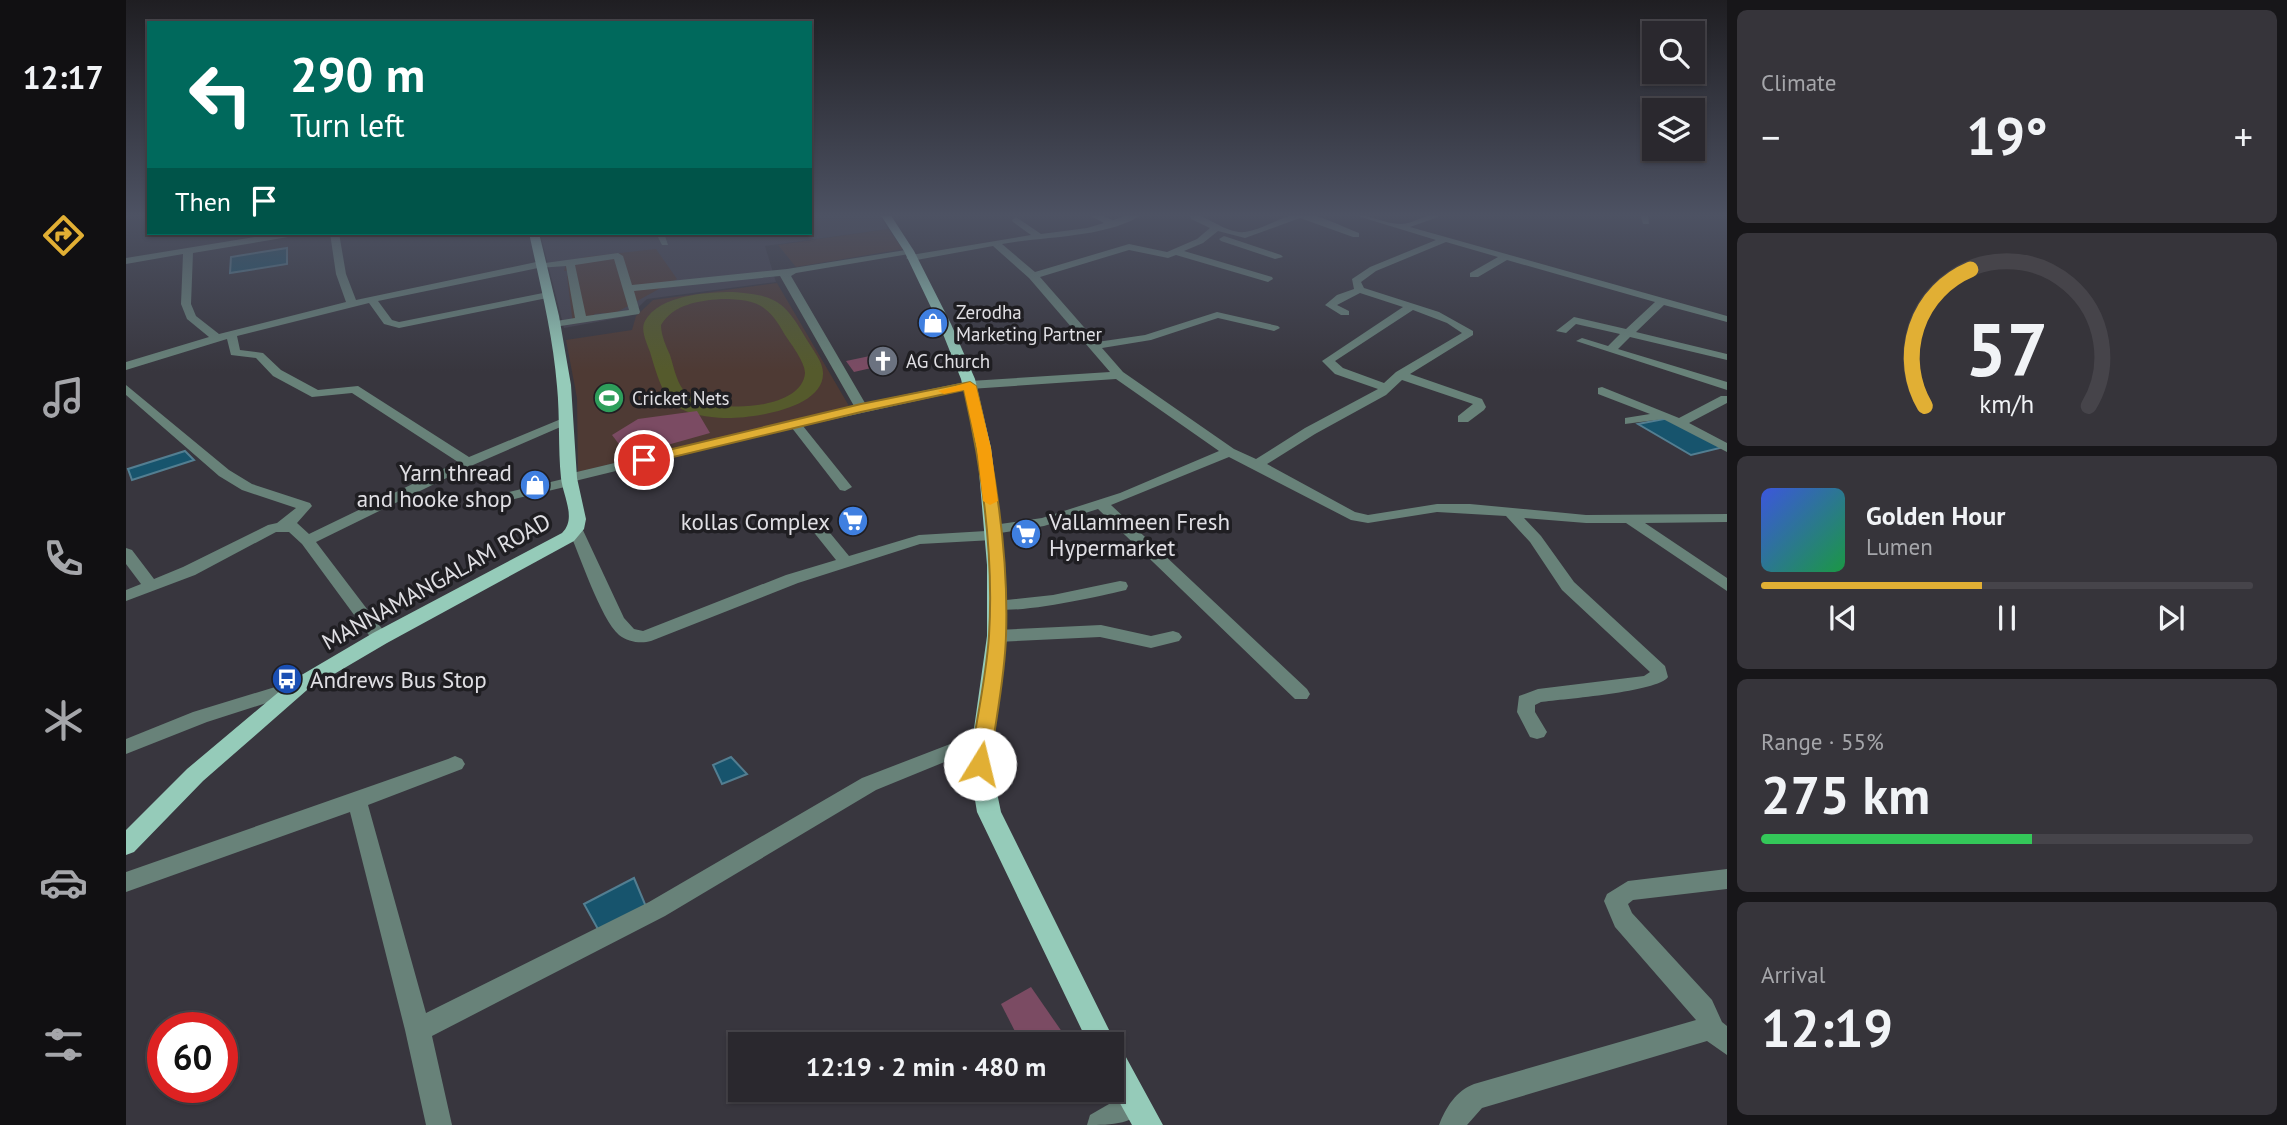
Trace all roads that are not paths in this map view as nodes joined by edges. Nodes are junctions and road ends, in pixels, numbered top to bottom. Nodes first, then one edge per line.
1 (187, 266) edge
2 (340, 266) edge
3 (534, 266) edge
4 (542, 266) edge
5 (571, 266) edge
6 (621, 266) edge
7 (824, 266) edge
8 (916, 266) edge
9 (1022, 266) edge
10 (1064, 266) edge
11 (1225, 266) edge
12 (1382, 266) edge
13 (1489, 266) edge
14 (1544, 266) edge
15 (786, 272) junction
16 (1474, 275) dead end
17 (1033, 276) junction
18 (1268, 279) dead end
19 (628, 288) junction
20 (1360, 290) junction
21 (548, 295) junction
22 (371, 299) junction
23 (1663, 300) junction
24 (352, 304) junction
25 (1410, 307) junction
26 (1345, 313) dead end
27 (1727, 319) edge
28 (581, 320) junction
29 (554, 324) junction
30 (1274, 328) dead end
31 (1562, 331) dead end
32 (231, 333) junction
33 (1626, 333) junction
34 (216, 338) junction
35 (1581, 341) dead end
36 (1095, 346) junction
37 (1610, 350) junction
38 (1727, 357) edge
39 (126, 366) edge
40 (1119, 375) junction
41 (1400, 375) junction
42 (970, 386) junction
43 (1387, 388) junction
44 (126, 389) edge
45 (1602, 391) dead end
46 (1726, 392) edge
47 (861, 408) junction
48 (1664, 415) junction
49 (1463, 419) dead end
50 (1630, 421) dead end
51 (566, 422) junction
52 (1679, 423) junction
53 (795, 424) junction
54 (1727, 448) edge
55 (1229, 452) junction
56 (468, 462) junction
57 (1257, 464) junction
58 (569, 480) junction
59 (845, 486) dead end
60 (1101, 504) junction
61 (472, 505) dead end
62 (1511, 512) junction
63 (1727, 518) edge
64 (1632, 521) junction
65 (816, 525) dead end
66 (283, 526) junction
67 (576, 529) junction
68 (993, 533) junction
69 (307, 541) junction
70 (126, 553) edge
71 (845, 562) junction
72 (151, 586) junction
73 (1120, 586) dead end
74 (1727, 586) edge
75 (126, 596) edge
76 (997, 606) junction
77 (998, 636) junction
78 (1173, 637) dead end
79 (380, 638) junction
80 (300, 685) junction
81 (1301, 695) dead end
82 (1537, 732) dead end
83 (984, 738) junction
84 (126, 747) edge
85 (455, 764) dead end
86 (357, 801) junction
87 (126, 845) edge
88 (1727, 879) edge
89 (126, 882) edge
90 (418, 1030) junction
91 (1098, 1032) edge
92 (1719, 1035) edge
93 (1124, 1082) edge
94 (1141, 1113) edge
95 (439, 1125) edge
96 (1100, 1125) edge
97 (1452, 1125) edge

1 - 34 street
2 - 24 street
3 - 22 street
4 - 21 main road, MANNAMANGALAM ROAD
5 - 28 street
6 - 19 street
7 - 15 street
8 - 42 main road
9 - 17 street
10 - 17 street
11 - 18 street
12 - 20 street
13 - 16 street
14 - 23 street
15 - 19 street
15 - 47 street
17 - 36 street
19 - 28 street
20 - 25 street
20 - 26 street
21 - 22 street
21 - 29 main road, MANNAMANGALAM ROAD
22 - 24 street
23 - 27 street
23 - 33 street
24 - 32 street
25 - 41 street
25 - 43 street
28 - 29 street
29 - 51 main road, MANNAMANGALAM ROAD
30 - 36 street
31 - 33 street
32 - 34 street
32 - 56 street
33 - 37 street
33 - 38 street
34 - 39 street
35 - 37 street
36 - 40 street
37 - 46 street
40 - 42 street
40 - 55 street
41 - 43 street
41 - 49 street
42 - 47 street
42 - 68 main road
43 - 57 street
44 - 66 street
45 - 48 street
46 - 52 street
47 - 53 street
48 - 50 street
48 - 52 street
51 - 56 street
51 - 58 main road, MANNAMANGALAM ROAD
52 - 54 street
53 - 58 street
53 - 59 street
55 - 57 street
55 - 60 street
56 - 69 street
57 - 62 street
58 - 61 street
58 - 67 main road, MANNAMANGALAM ROAD
60 - 68 street
60 - 81 street
62 - 64 street
62 - 82 street
63 - 64 street
64 - 74 street
65 - 71 street
66 - 69 street
66 - 72 street
67 - 71 street
67 - 79 main road, MANNAMANGALAM ROAD
68 - 71 street
68 - 76 main road
69 - 79 street
70 - 72 street
72 - 75 street
73 - 76 street
76 - 77 main road
77 - 78 street
77 - 83 main road
79 - 80 main road, MANNAMANGALAM ROAD
80 - 84 street
80 - 87 main road, MANNAMANGALAM ROAD
83 - 90 street
83 - 91 main road
85 - 86 street
86 - 89 street
86 - 90 street
88 - 92 street
90 - 95 street
92 - 97 street
93 - 94 main road
94 - 96 street

